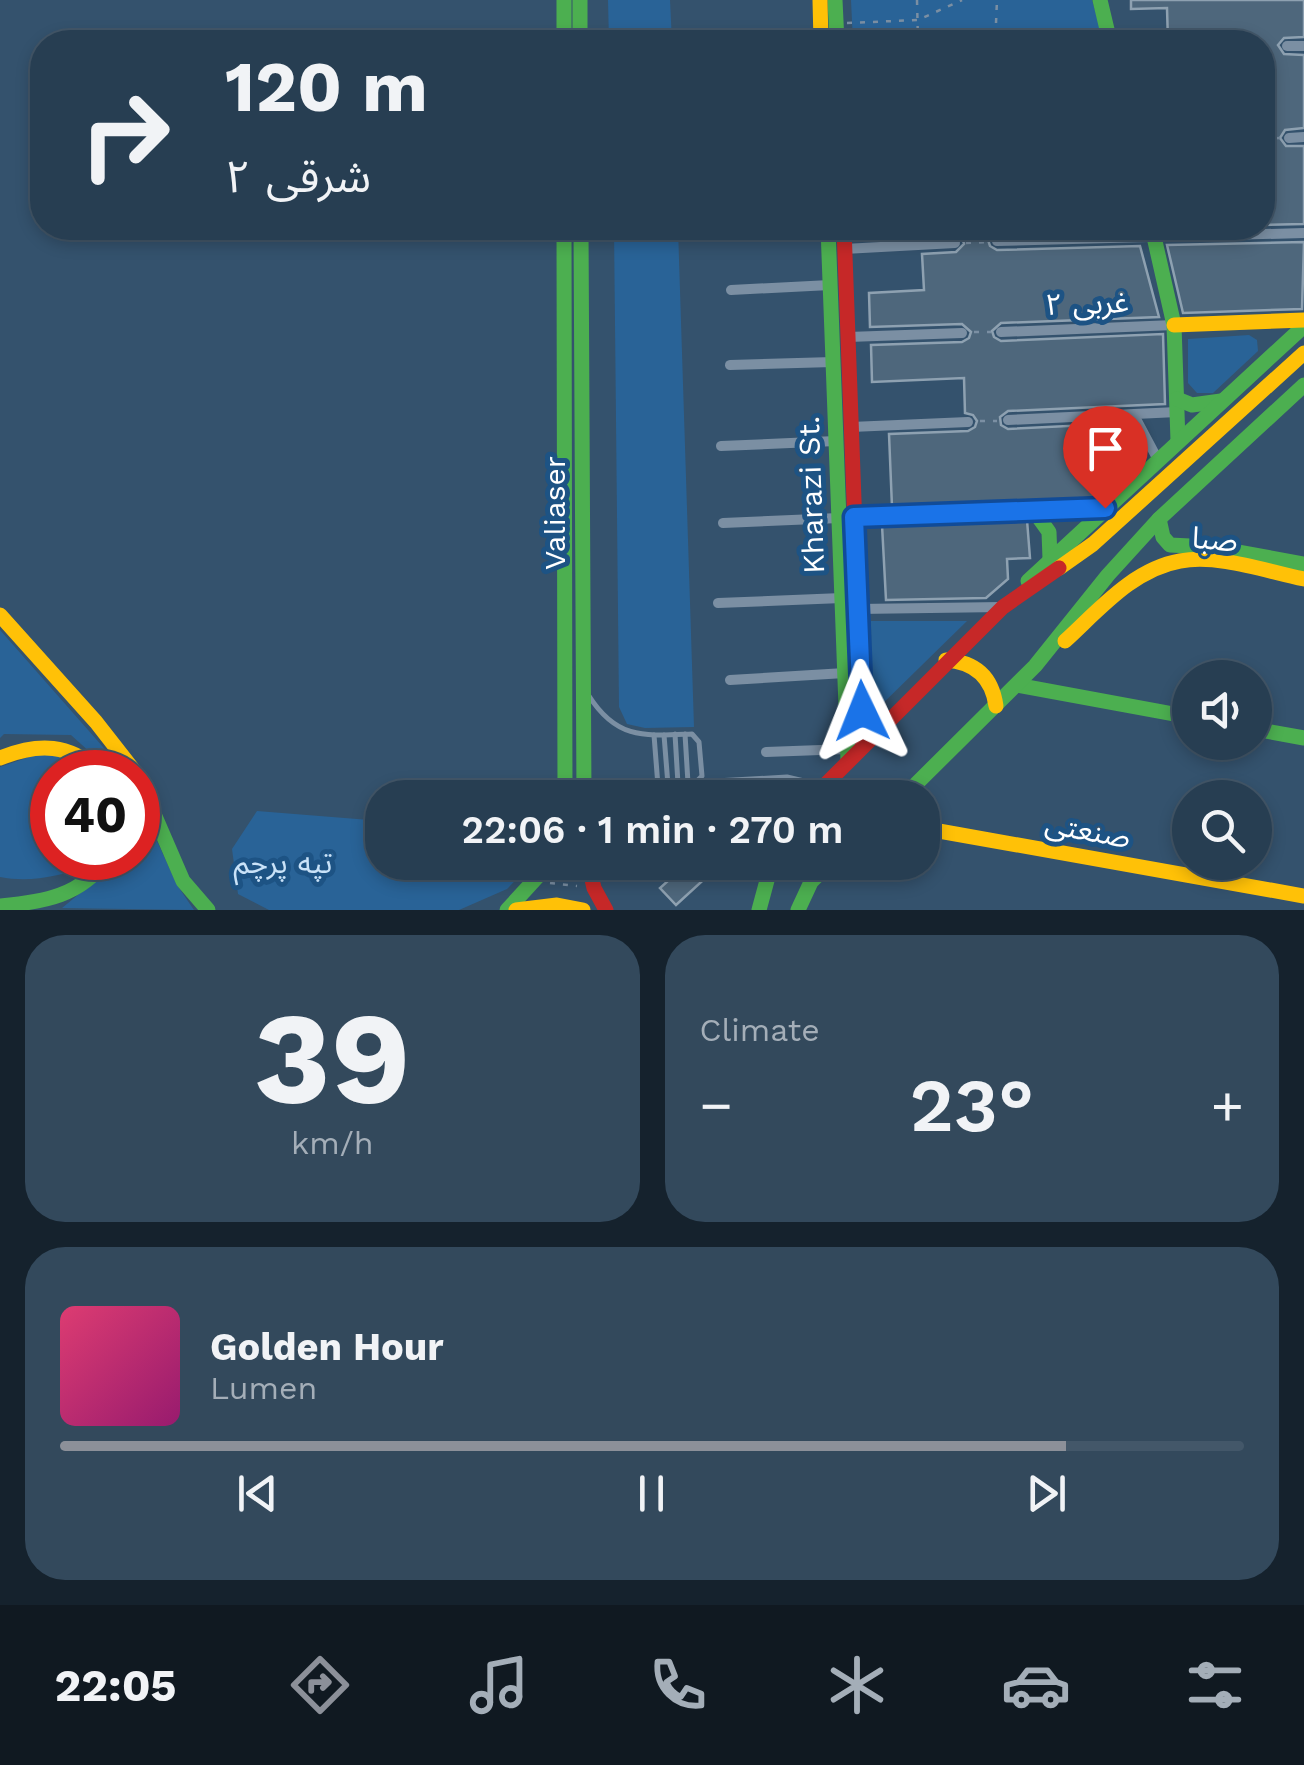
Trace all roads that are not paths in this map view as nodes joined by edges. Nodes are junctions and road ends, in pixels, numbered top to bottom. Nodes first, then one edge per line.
1 (564, 0) edge
2 (580, 0) edge
3 (820, 0) edge
4 (835, 0) edge
5 (1100, 0) edge
6 (564, 30) edge
7 (580, 30) edge
8 (821, 30) edge
9 (836, 30) edge
10 (1107, 30) edge
11 (1287, 46) dead end
12 (1304, 46) edge
13 (1304, 137) edge
14 (1289, 138) road end
15 (1275, 233) edge
16 (1304, 233) edge
17 (564, 240) edge
18 (580, 240) edge
19 (830, 240) edge
20 (844, 240) edge
21 (1017, 240) edge
22 (1156, 240) edge
23 (997, 241) road end
24 (955, 244) road end
25 (844, 249) junction
26 (836, 289) junction
27 (731, 290) dead end
28 (1304, 323) edge
29 (1174, 325) junction
30 (1001, 332) road end
31 (962, 333) road end
32 (848, 337) junction
33 (1304, 354) edge
34 (833, 362) junction
35 (730, 366) dead end
36 (1304, 385) edge
37 (1224, 400) junction
38 (1177, 406) junction
39 (1134, 414) junction
40 (1008, 420) road end
41 (968, 422) road end
42 (851, 427) junction
43 (836, 441) junction
44 (1178, 441) junction
45 (721, 446) dead end
46 (1158, 460) junction
47 (1105, 508) junction
48 (1034, 511) junction
49 (847, 518) junction
50 (1160, 519) junction
51 (722, 523) dead end
52 (1050, 558) junction
53 (1304, 564) edge
54 (1304, 579) edge
55 (842, 598) junction
56 (718, 604) dead end
57 (1003, 606) junction
58 (858, 609) junction
59 (0, 614) edge
60 (946, 660) junction
61 (1035, 666) junction
62 (845, 674) junction
63 (730, 680) dead end
64 (1017, 684) junction
65 (583, 686) junction
66 (996, 706) junction
67 (1172, 713) edge
68 (1272, 732) edge
69 (674, 734) junction
70 (684, 734) junction
71 (654, 735) junction
72 (664, 735) junction
73 (1304, 738) edge
74 (69, 750) edge
75 (117, 750) edge
76 (853, 751) junction
77 (766, 752) dead end
78 (0, 758) edge
79 (565, 780) edge
80 (584, 780) edge
81 (658, 780) edge
82 (668, 780) edge
83 (678, 780) edge
84 (692, 780) edge
85 (696, 780) edge
86 (749, 780) edge
87 (791, 780) edge
88 (831, 780) edge
89 (922, 780) edge
90 (160, 829) edge
91 (940, 831) edge
92 (90, 880) edge
93 (538, 880) edge
94 (592, 880) edge
95 (767, 880) edge
96 (814, 880) edge
97 (1304, 896) edge
98 (0, 906) edge
99 (22, 910) edge
100 (208, 910) edge
101 (507, 910) edge
102 (516, 910) edge
103 (583, 910) edge
104 (606, 910) edge
105 (759, 910) edge
106 (798, 910) edge

1 - 6 main road
2 - 7 main road
3 - 8 main road
4 - 9 main road
5 - 10 main road
11 - 12 street
13 - 14 street
15 - 16 street
17 - 79 main road, Valiaser
18 - 65 main road, Valiaser
19 - 26 main road, Kharazi St.
20 - 25 main road, Kharazi St.
21 - 23 street
22 - 29 main road
24 - 25 street
25 - 26 main road, Kharazi St.
26 - 27 street
26 - 32 main road, Kharazi St.
26 - 34 main road, Kharazi St.
28 - 29 main road
28 - 37 main road
29 - 30 street, ۲ غربی
29 - 38 main road
31 - 32 street
32 - 42 main road, Kharazi St.
33 - 57 main road
34 - 35 street
34 - 43 main road, Kharazi St.
36 - 50 main road
37 - 38 main road
37 - 44 main road
38 - 39 street
38 - 44 main road
39 - 40 street
39 - 46 street
41 - 42 street
42 - 49 main road, Kharazi St.
43 - 45 street
43 - 49 main road, Kharazi St.
44 - 46 main road
46 - 47 main road
47 - 48 street
47 - 52 main road
48 - 49 street
48 - 52 main road
49 - 51 street
49 - 55 main road, Kharazi St.
49 - 58 main road, Kharazi St.
50 - 53 main road, صبا
50 - 61 main road
52 - 57 main road
54 - 61 main road, صبا
55 - 56 street
55 - 62 main road, Kharazi St.
57 - 58 street
57 - 60 main road
58 - 76 main road, Kharazi St.
59 - 75 main road
60 - 66 main road
60 - 76 main road
61 - 64 main road
62 - 63 street
62 - 76 main road, Kharazi St.
64 - 66 main road
64 - 67 main road
65 - 71 lane
65 - 80 main road, Valiaser
66 - 89 main road
68 - 73 main road
69 - 70 lane
69 - 72 lane
69 - 83 lane
70 - 84 lane
70 - 85 lane
71 - 72 lane
71 - 81 lane
72 - 82 lane
74 - 78 main road
76 - 77 street
76 - 88 main road
86 - 87 lane
90 - 100 main road
91 - 97 main road, صنعتی
92 - 98 main road
93 - 101 main road
94 - 104 main road
95 - 105 main road
96 - 106 main road
98 - 99 main road
102 - 103 main road

